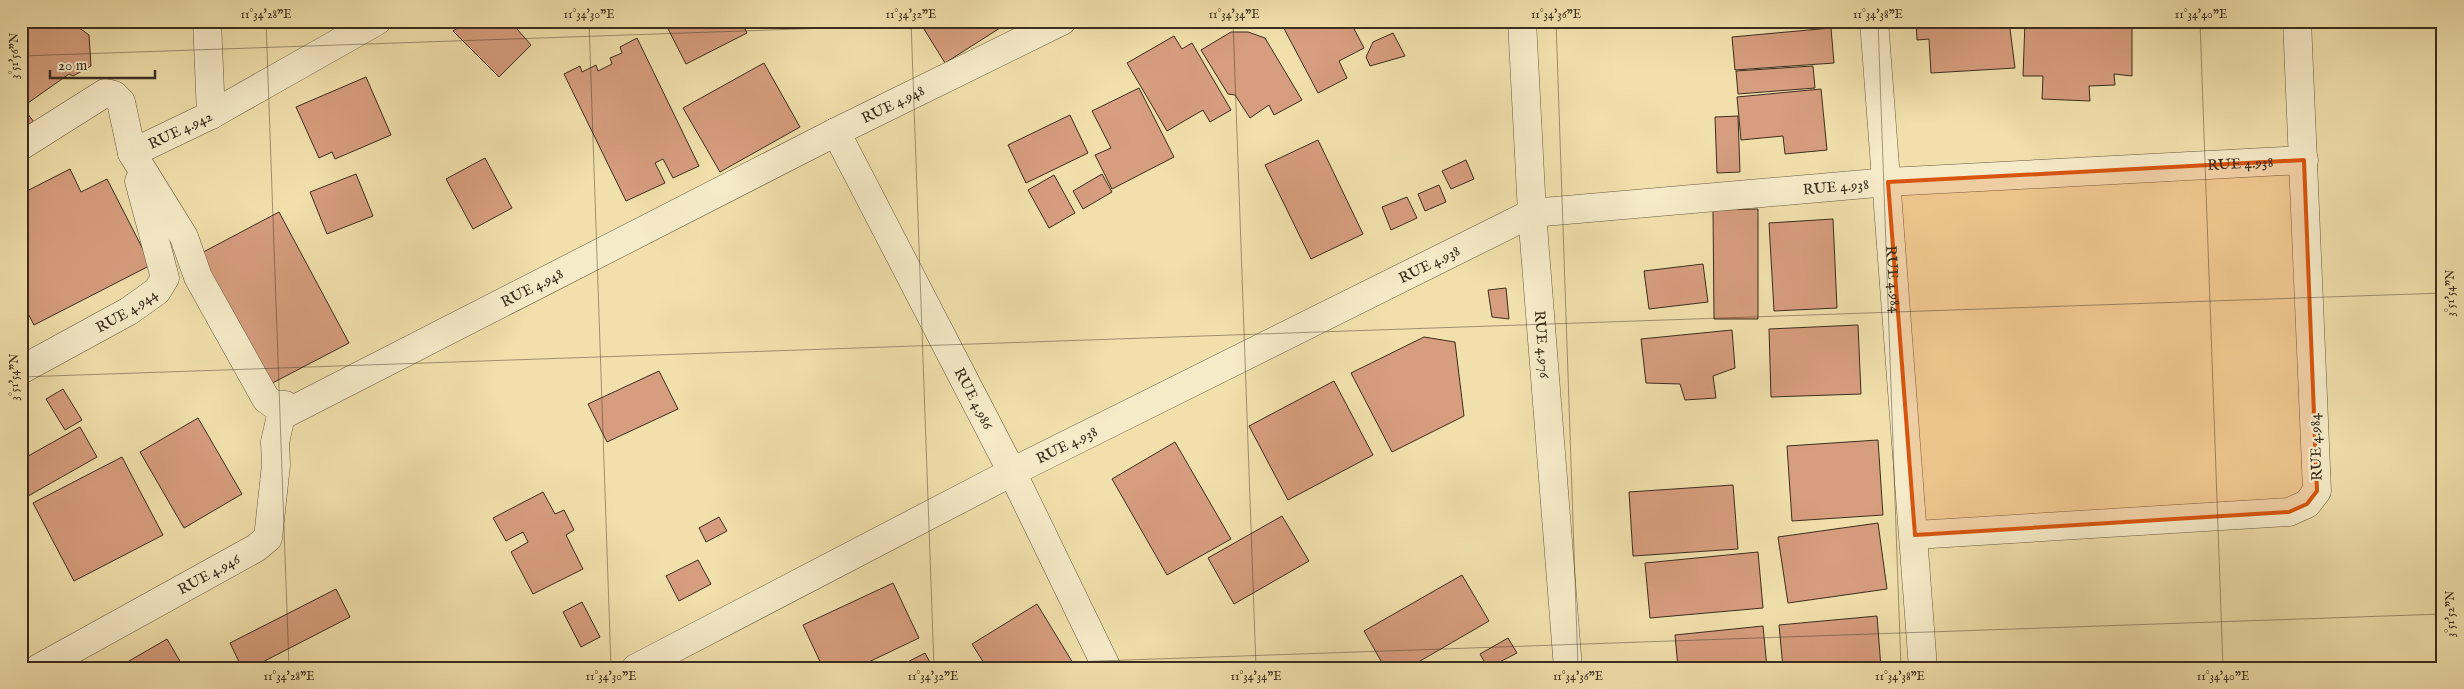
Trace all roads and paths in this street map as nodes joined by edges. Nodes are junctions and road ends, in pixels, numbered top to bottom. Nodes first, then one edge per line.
1 (207, 21) edge
2 (377, 21) edge
3 (1062, 21) edge
4 (1522, 21) edge
5 (1874, 21) edge
6 (2297, 21) edge
7 (211, 116) junction
8 (836, 132) junction
9 (21, 146) edge
10 (132, 153) junction
11 (2304, 160) junction
12 (1888, 182) junction
13 (1532, 213) junction
14 (21, 370) edge
15 (282, 416) junction
16 (1012, 472) junction
17 (1914, 536) junction
18 (39, 668) edge
19 (636, 668) edge
20 (1107, 668) edge
21 (1568, 668) edge
22 (1923, 668) edge

1 - 7 street
2 - 7 street, RUE 4.942
3 - 8 street, RUE 4.948
4 - 13 street, RUE 4.976
5 - 12 street, RUE 4.984
6 - 11 street, RUE 4.984
7 - 10 street, RUE 4.942
8 - 15 street, RUE 4.948
8 - 16 street, RUE 4.986
9 - 10 street, RUE 4.942
10 - 14 street, RUE 4.944
10 - 15 street
11 - 12 street, RUE 4.938
11 - 17 street, RUE 4.984
12 - 13 street, RUE 4.938
12 - 17 street, RUE 4.984
13 - 16 street, RUE 4.938
13 - 21 street, RUE 4.976
15 - 18 street, RUE 4.946
16 - 19 street, RUE 4.938
16 - 20 street, RUE 4.986
17 - 22 street, RUE 4.984

